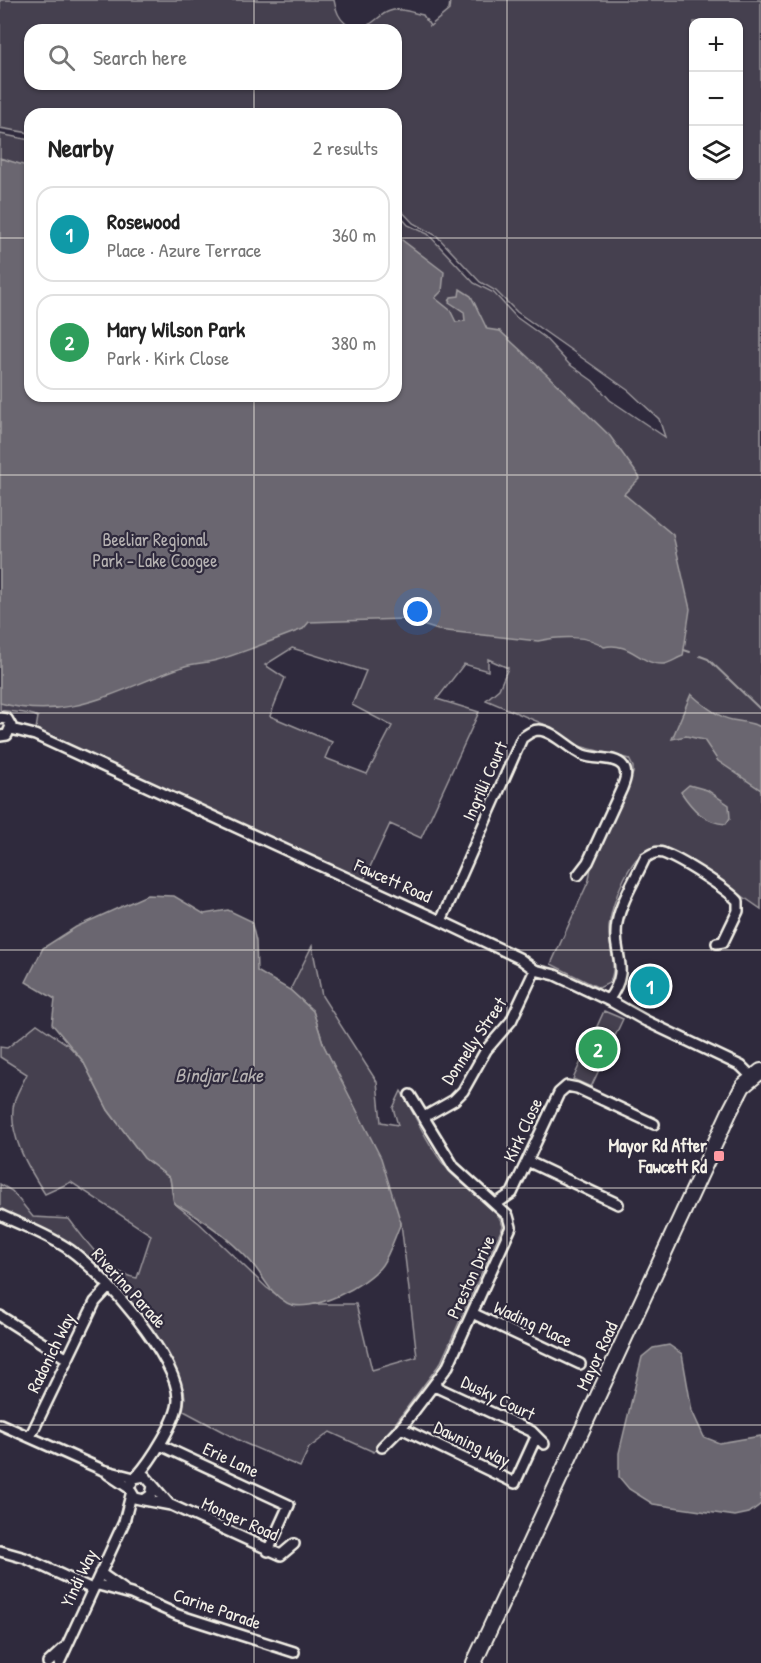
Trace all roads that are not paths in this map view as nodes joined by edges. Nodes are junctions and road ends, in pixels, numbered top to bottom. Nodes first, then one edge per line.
1 (0, 718) edge
2 (11, 729) junction
3 (0, 737) edge
4 (578, 875) dead end
5 (441, 921) junction
6 (717, 943) dead end
7 (535, 970) junction
8 (608, 1000) junction
9 (756, 1074) edge
10 (410, 1095) dead end
11 (424, 1117) junction
12 (654, 1124) dead end
13 (527, 1161) junction
14 (496, 1204) junction
15 (618, 1204) dead end
16 (0, 1215) edge
17 (108, 1288) junction
18 (472, 1313) junction
19 (0, 1316) edge
20 (66, 1358) junction
21 (580, 1364) dead end
22 (434, 1386) junction
23 (177, 1391) joint
24 (0, 1424) edge
25 (400, 1428) junction
26 (30, 1437) junction
27 (536, 1437) junction
28 (160, 1444) junction
29 (544, 1444) dead end
30 (382, 1447) dead end
31 (152, 1460) junction
32 (103, 1470) junction
33 (136, 1477) junction
34 (152, 1484) junction
35 (136, 1496) junction
36 (171, 1505) junction
37 (294, 1544) dead end
38 (0, 1551) edge
39 (268, 1551) junction
40 (100, 1573) junction
41 (94, 1586) junction
42 (131, 1594) junction
43 (64, 1648) junction
44 (294, 1652) dead end
45 (48, 1663) edge
46 (59, 1663) edge
47 (474, 1663) edge

1 - 2 street
2 - 3 street
2 - 5 street, Fawcett Road
4 - 5 street, Ingrilli Court
5 - 7 street, Fawcett Road
6 - 8 street
7 - 8 street, Fawcett Road
7 - 11 street, Donnelly Street
8 - 9 street, Fawcett Road
9 - 47 main road, Mayor Road
10 - 11 street, Preston Drive
11 - 14 street, Preston Drive
12 - 13 street, Kirk Close
13 - 14 street, Kirk Close
13 - 15 street
14 - 18 street, Preston Drive
16 - 17 street, Riverina Parade
17 - 20 street, Radonich Way
17 - 23 street, Riverina Parade
18 - 21 street, Wading Place
18 - 22 street, Preston Drive
19 - 20 street
20 - 26 street, Radonich Way
22 - 25 street, Preston Drive
22 - 27 street, Dusky Court
23 - 28 street, Yindi Way
24 - 26 street
25 - 27 street, Dawning Way
25 - 30 street, Preston Drive
26 - 32 street
27 - 29 street, Dusky Court
28 - 31 street, Yindi Way
28 - 39 street, Erie Lane
31 - 33 street, Yindi Way
31 - 34 street, Yindi Way
32 - 33 street
32 - 35 street
33 - 34 street
33 - 35 street, Yindi Way
34 - 35 street, Yindi Way
34 - 36 street, Monger Road
35 - 36 street, Monger Road
35 - 40 street, Yindi Way
36 - 39 street, Monger Road
37 - 39 street, Monger Road
38 - 41 street
40 - 41 street, Yindi Way
40 - 42 street, Carine Parade
41 - 42 street, Carine Parade
41 - 43 street, Yindi Way
42 - 44 street, Carine Parade
43 - 45 street, Yindi Way
43 - 46 street, Yindi Way

